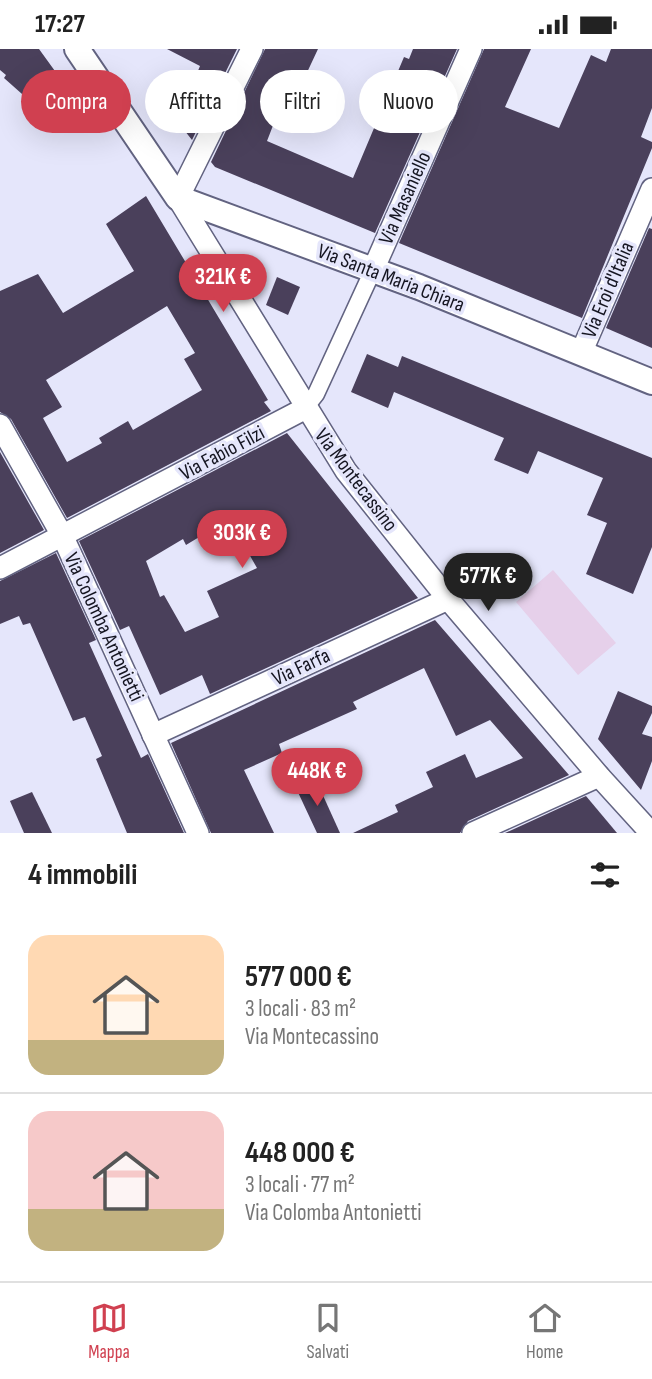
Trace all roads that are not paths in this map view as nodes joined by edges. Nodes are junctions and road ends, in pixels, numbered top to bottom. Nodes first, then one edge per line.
1 (77, 49) edge
2 (252, 49) edge
3 (471, 49) edge
4 (652, 188) edge
5 (178, 198) junction
6 (373, 270) junction
7 (581, 353) junction
8 (652, 382) edge
9 (304, 409) junction
10 (0, 425) edge
11 (63, 537) junction
12 (0, 568) edge
13 (449, 599) junction
14 (153, 735) junction
15 (599, 776) junction
16 (198, 833) edge
17 (473, 833) edge
18 (652, 833) edge

1 - 5 street
2 - 5 street
3 - 6 street, Via Masaniello
4 - 7 street, Via Eroi d'Italia
5 - 6 street, Via Santa Maria Chiara
5 - 9 street, Via Montecassino
6 - 7 street, Via Santa Maria Chiara
6 - 9 street, Via Fabio Filzi
7 - 8 street, Via Santa Maria Chiara
9 - 11 street, Via Fabio Filzi
9 - 13 street, Via Montecassino
10 - 11 street, Via Colomba Antonietti
11 - 12 street, Via Fabio Filzi
11 - 14 street, Via Colomba Antonietti
13 - 14 street, Via Farfa
13 - 15 street, Via Montecassino
14 - 16 street, Via Colomba Antonietti
15 - 17 street
15 - 18 street, Via Montecassino

